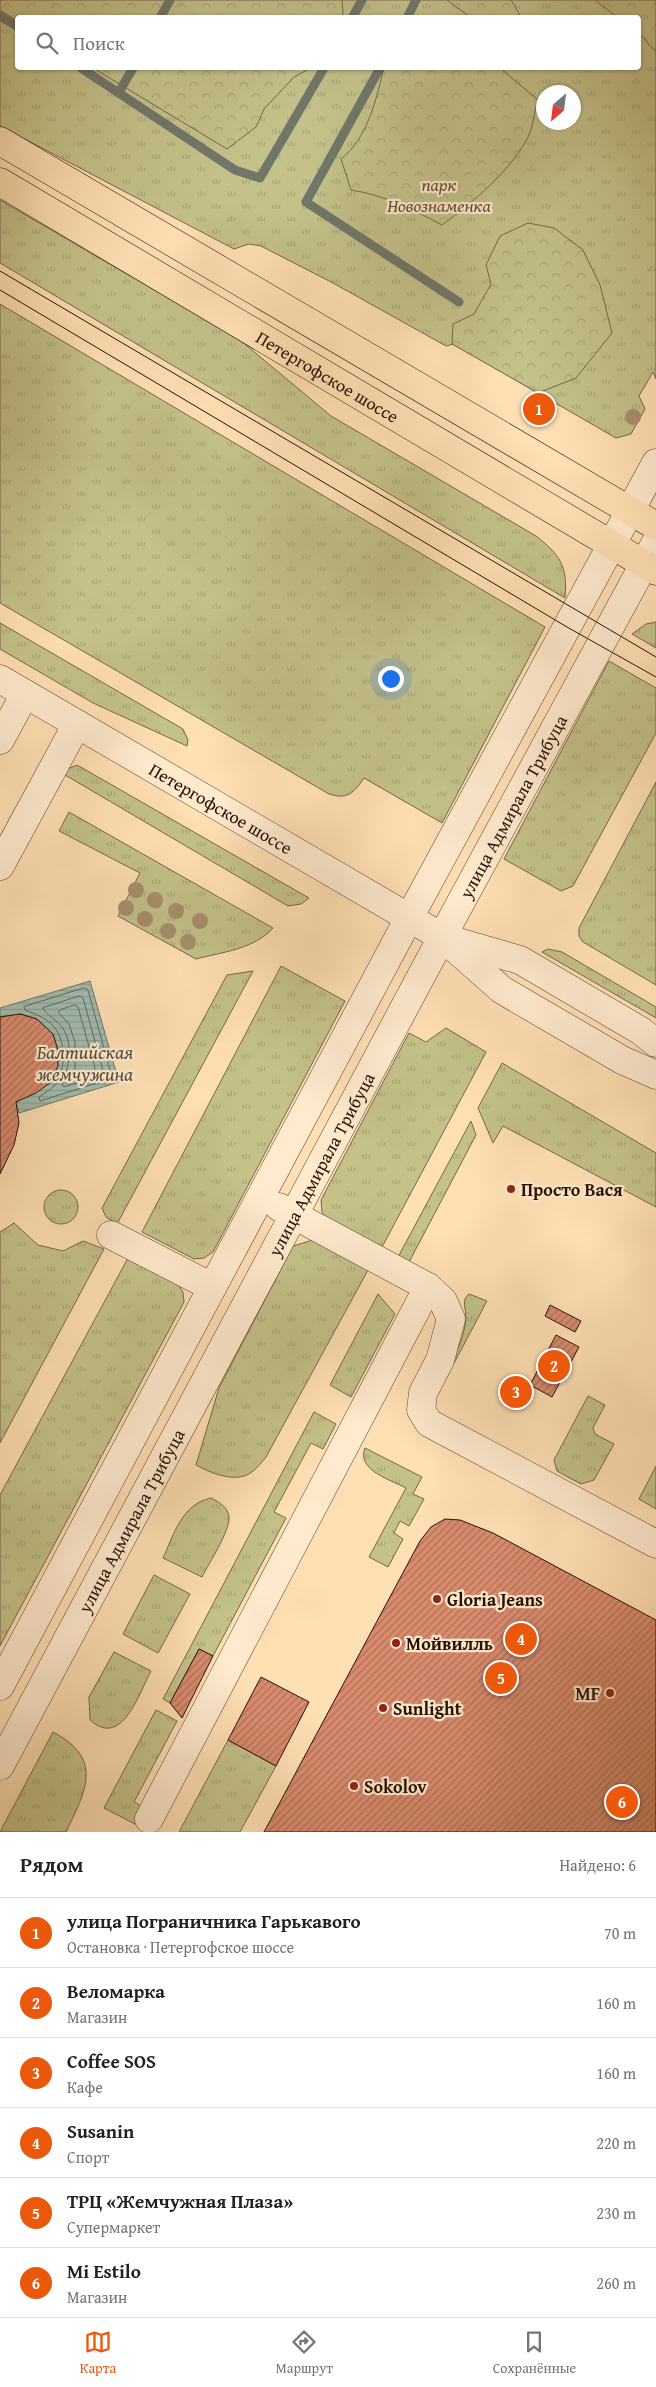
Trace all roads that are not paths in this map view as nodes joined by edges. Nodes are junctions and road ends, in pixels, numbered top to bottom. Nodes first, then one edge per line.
1 (0, 141) edge
2 (0, 182) edge
3 (656, 463) edge
4 (630, 511) junction
5 (656, 526) edge
6 (612, 545) junction
7 (652, 559) edge
8 (0, 679) edge
9 (25, 694) junction
10 (77, 724) junction
11 (0, 740) edge
12 (0, 866) edge
13 (409, 918) junction
14 (442, 937) junction
15 (656, 1043) edge
16 (656, 1075) edge
17 (260, 1197) junction
18 (294, 1215) junction
19 (111, 1235) dead end
20 (212, 1287) junction
21 (428, 1287) junction
22 (656, 1544) edge
23 (0, 1686) edge
24 (0, 1766) edge
25 (149, 1819) dead end

1 - 4 main road
2 - 6 main road, Петергофское шоссе
3 - 4 street, улица Адмирала Трибуца
4 - 5 main road
4 - 6 street, улица Адмирала Трибуца
6 - 7 main road, Петергофское шоссе
6 - 13 street, улица Адмирала Трибуца
7 - 14 street, улица Адмирала Трибуца
8 - 9 street, Петергофское шоссе
9 - 10 street, Петергофское шоссе
9 - 11 street
10 - 12 street
10 - 13 street, Петергофское шоссе
13 - 14 street, Петергофское шоссе
13 - 17 street, улица Адмирала Трибуца
14 - 15 street, Петергофское шоссе
14 - 16 street, Петергофское шоссе
14 - 18 street, улица Адмирала Трибуца
17 - 18 street
17 - 20 street, улица Адмирала Трибуца
18 - 21 street
18 - 24 street, улица Адмирала Трибуца
19 - 20 street
20 - 23 street, улица Адмирала Трибуца
21 - 22 street
21 - 25 street

